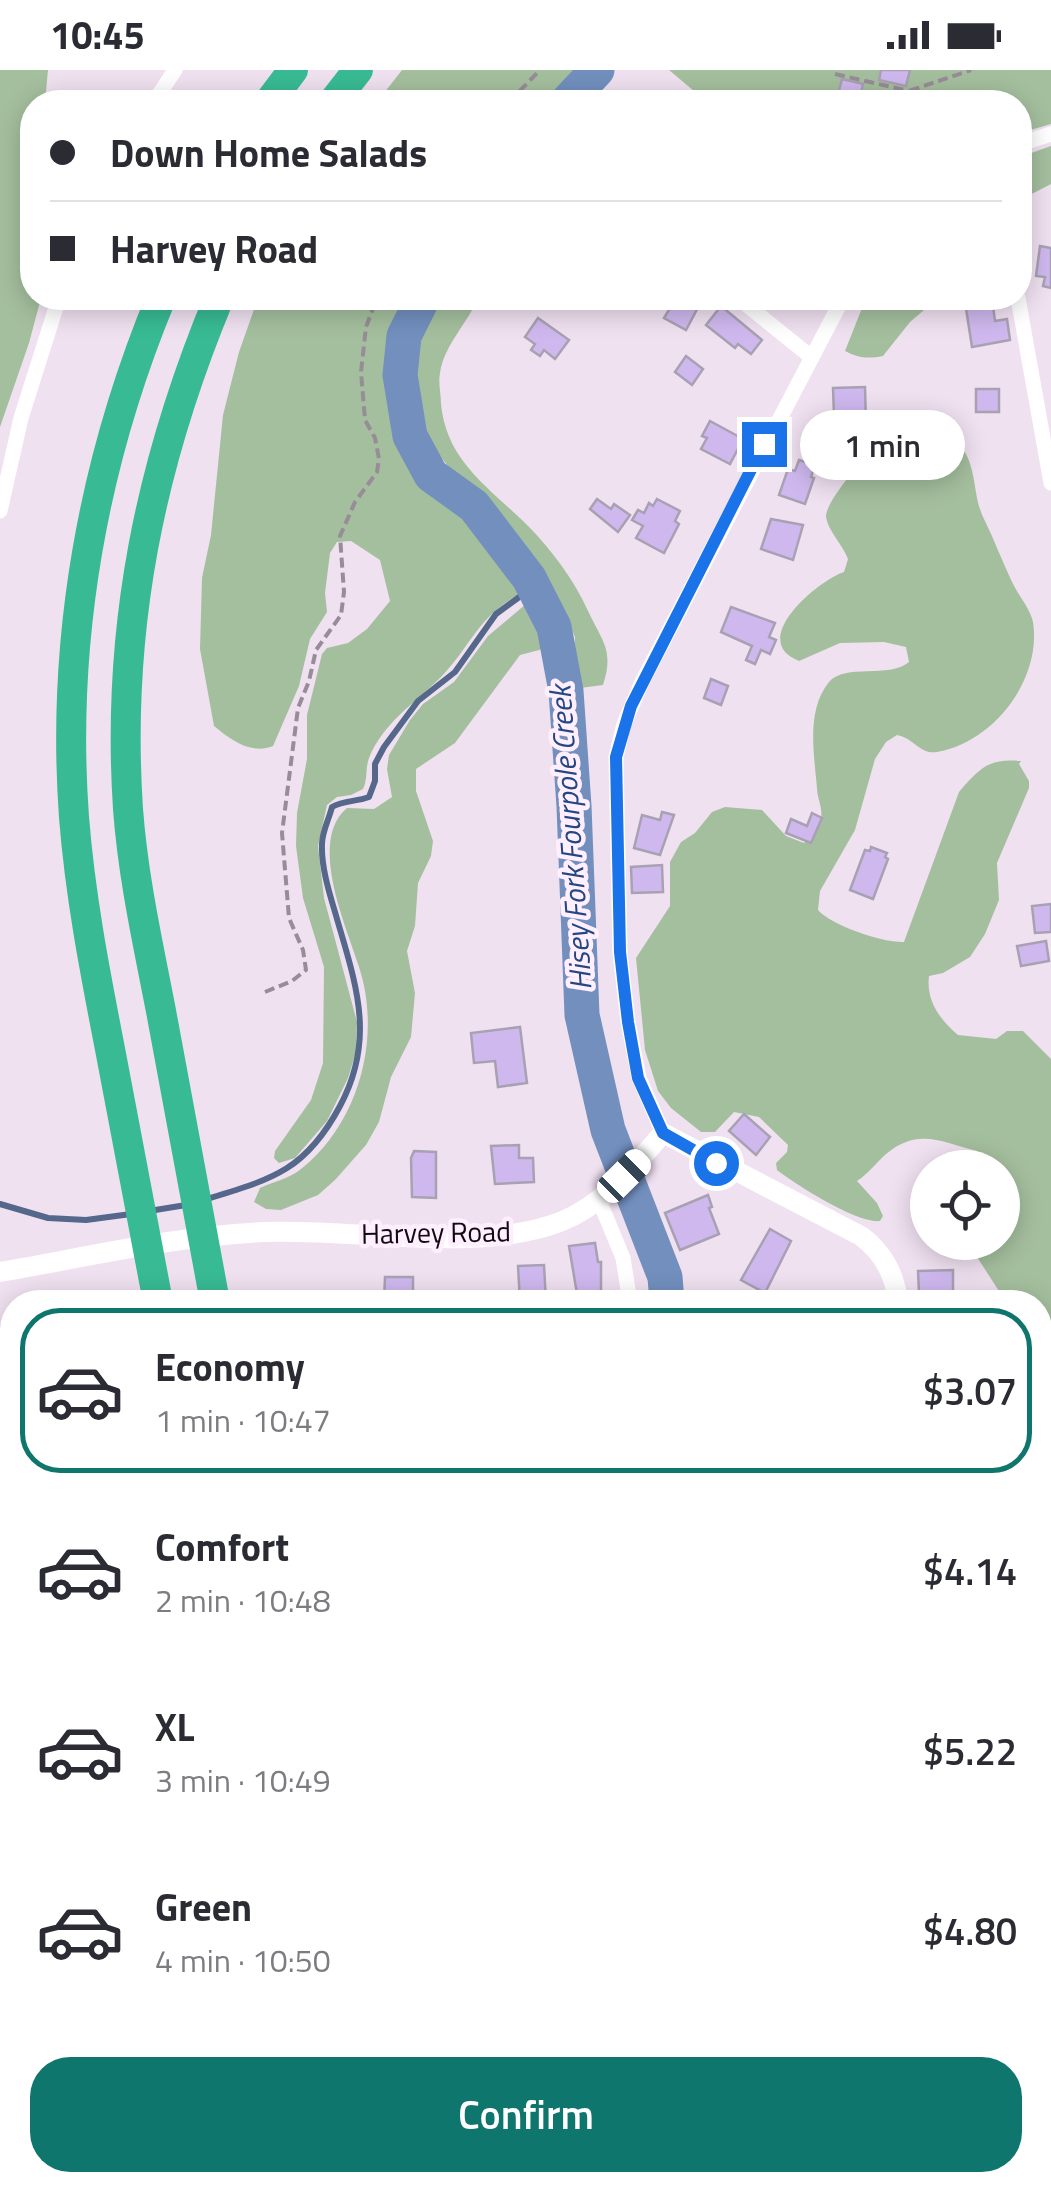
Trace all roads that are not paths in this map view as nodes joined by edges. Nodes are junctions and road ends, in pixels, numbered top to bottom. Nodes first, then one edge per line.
1 (358, 70) edge
2 (342, 90) edge
3 (54, 310) edge
4 (156, 310) edge
5 (214, 310) edge
6 (753, 310) edge
7 (836, 310) edge
8 (1020, 310) edge
9 (810, 356) junction
10 (1051, 483) edge
11 (0, 511) edge
12 (663, 1133) junction
13 (605, 1195) junction
14 (0, 1272) edge
15 (156, 1290) edge
16 (214, 1290) edge
17 (628, 1290) edge
18 (896, 1290) edge

1 - 2 highway
3 - 11 street
4 - 15 highway
5 - 16 highway
6 - 9 street
7 - 9 street
8 - 10 street
9 - 12 street
12 - 13 street, Harvey Road
12 - 18 street
13 - 14 street, Harvey Road
13 - 17 street

